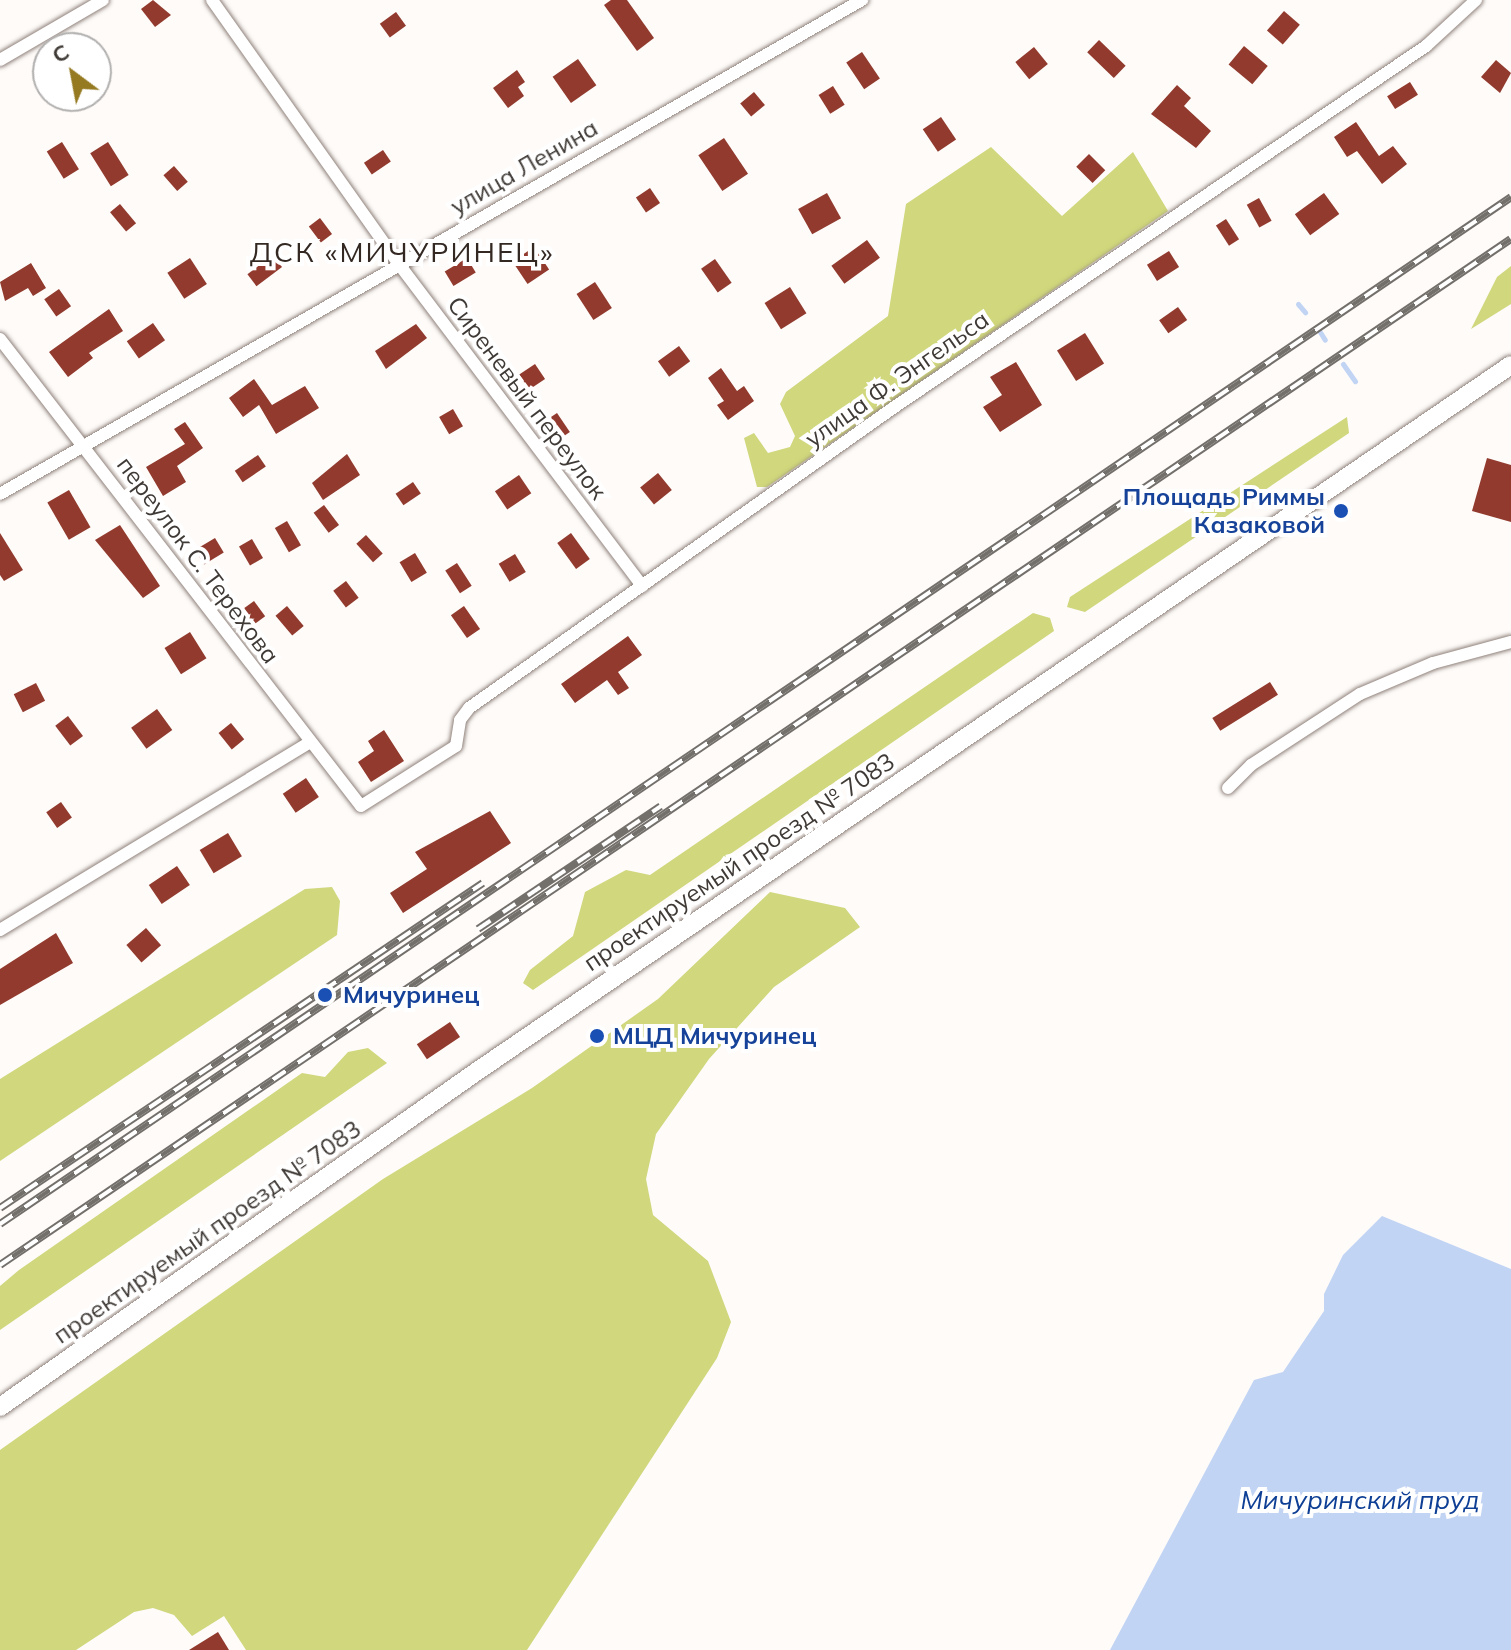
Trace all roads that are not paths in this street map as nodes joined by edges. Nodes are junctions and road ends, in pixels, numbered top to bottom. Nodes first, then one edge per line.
1 (103, 0) edge
2 (212, 0) edge
3 (862, 0) edge
4 (1476, 0) edge
5 (0, 60) edge
6 (398, 263) junction
7 (0, 339) edge
8 (1511, 365) edge
9 (84, 446) junction
10 (0, 494) edge
11 (642, 586) junction
12 (1511, 642) edge
13 (310, 742) junction
14 (1228, 788) dead end
15 (361, 806) joint
16 (0, 930) edge
17 (0, 1407) edge

1 - 5 street
2 - 6 street, Сиреневый переулок
3 - 6 street, улица Ленина
4 - 11 street, улица Ф. Энгельса
6 - 9 street, улица Ленина
6 - 11 street, Сиреневый переулок
7 - 9 street, переулок С. Терехова
8 - 17 main road, проектируемый проезд № 7083
9 - 10 street, улица Ленина
9 - 13 street, переулок С. Терехова
11 - 15 street, улица Ф. Энгельса
12 - 14 street
13 - 15 street, переулок С. Терехова
13 - 16 street

